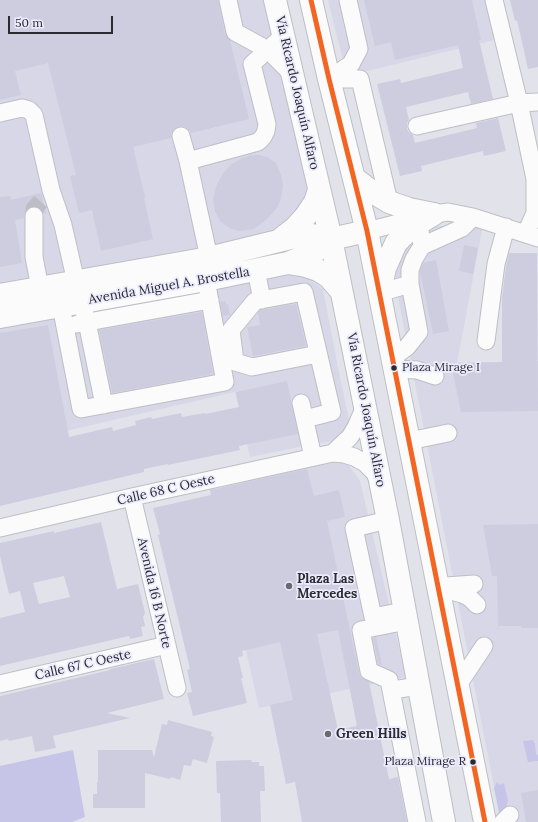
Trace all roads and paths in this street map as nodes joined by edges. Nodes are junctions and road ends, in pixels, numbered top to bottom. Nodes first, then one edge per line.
1 (228, 0) edge
2 (275, 0) edge
3 (311, 0) edge
4 (348, 0) edge
5 (494, 0) edge
6 (276, 43) junction
7 (329, 79) junction
8 (538, 102) edge
9 (519, 103) junction
10 (0, 113) edge
11 (417, 126) dead end
12 (181, 136) dead end
13 (188, 161) junction
14 (354, 178) junction
15 (320, 190) junction
16 (537, 191) edge
17 (389, 202) junction
18 (34, 216) tunnel mouth
19 (473, 217) junction
20 (426, 218) junction
21 (506, 227) junction
22 (367, 231) junction
23 (532, 235) edge
24 (331, 239) junction
25 (279, 240) junction
26 (422, 246) junction
27 (209, 258) junction
28 (288, 263) junction
29 (256, 270) junction
30 (410, 284) junction
31 (40, 288) junction
32 (208, 290) junction
33 (342, 291) junction
34 (379, 293) junction
35 (0, 295) edge
36 (262, 300) junction
37 (82, 302) junction
38 (63, 316) junction
39 (0, 317) edge
40 (486, 341) dead end
41 (318, 354) junction
42 (394, 363) junction
43 (435, 376) dead end
44 (104, 405) junction
45 (365, 406) junction
46 (448, 433) dead end
47 (409, 441) junction
48 (333, 453) junction
49 (312, 457) junction
50 (380, 482) junction
51 (132, 497) junction
52 (388, 520) junction
53 (0, 528) edge
54 (474, 584) dead end
55 (438, 587) junction
56 (477, 605) dead end
57 (406, 616) junction
58 (167, 645) junction
59 (484, 646) dead end
60 (0, 684) edge
61 (458, 685) junction
62 (419, 686) junction
63 (177, 688) dead end
64 (392, 690) junction
65 (417, 822) edge
66 (444, 822) edge
67 (486, 822) edge
68 (503, 822) edge
69 (511, 822) edge

1 - 6 street
2 - 6 main road, Vía Ricardo Joaquín Alfaro
3 - 7 main road
4 - 7 street
5 - 9 street
6 - 13 street
6 - 15 main road, Vía Ricardo Joaquín Alfaro
7 - 14 main road
7 - 17 street
8 - 9 street
9 - 11 street
9 - 16 street
10 - 37 street
12 - 13 street
13 - 27 street
14 - 17 main road
14 - 22 main road
15 - 24 main road, Vía Ricardo Joaquín Alfaro
15 - 25 main road
16 - 23 street
17 - 20 main road
18 - 31 street
19 - 20 street
19 - 21 street
19 - 26 street
20 - 22 street
20 - 26 street
20 - 34 main road
21 - 23 street
21 - 40 street
22 - 24 main road, Avenida Miguel A. Brostella
22 - 34 main road
24 - 25 main road, Avenida Miguel A. Brostella
24 - 28 main road, Avenida Miguel A. Brostella
24 - 33 main road, Vía Ricardo Joaquín Alfaro
25 - 27 main road, Avenida Miguel A. Brostella
26 - 30 street
27 - 37 main road, Avenida Miguel A. Brostella
28 - 29 main road, Avenida Miguel A. Brostella
28 - 33 main road
29 - 32 main road, Avenida Miguel A. Brostella
29 - 36 street
30 - 34 street
30 - 42 street
31 - 35 main road, Avenida Miguel A. Brostella
31 - 37 main road, Avenida Miguel A. Brostella
32 - 37 main road, Avenida Miguel A. Brostella
32 - 44 street
33 - 45 main road, Vía Ricardo Joaquín Alfaro
34 - 42 main road
36 - 41 street
36 - 41 street
37 - 38 main road, Avenida Miguel A. Brostella
37 - 44 street
38 - 39 main road, Avenida Miguel A. Brostella
38 - 44 street
41 - 49 street
42 - 43 street
42 - 47 main road
45 - 48 street
45 - 50 main road, Vía Ricardo Joaquín Alfaro
46 - 47 street
47 - 55 main road
48 - 49 street, Calle 68 C Oeste
48 - 50 street, Calle 68 C Oeste
49 - 51 street, Calle 68 C Oeste
50 - 52 main road, Vía Ricardo Joaquín Alfaro
51 - 53 street, Calle 68 C Oeste
51 - 58 street, Avenida 16 B Norte
52 - 57 main road, Vía Ricardo Joaquín Alfaro
52 - 57 street
54 - 55 street
55 - 56 street
55 - 61 main road
57 - 62 main road, Vía Ricardo Joaquín Alfaro
57 - 64 street
58 - 60 street, Calle 67 C Oeste
58 - 63 street, Avenida 16 B Norte
59 - 61 street
61 - 67 main road
62 - 64 street
62 - 66 main road, Vía Ricardo Joaquín Alfaro
64 - 65 street
68 - 69 street

